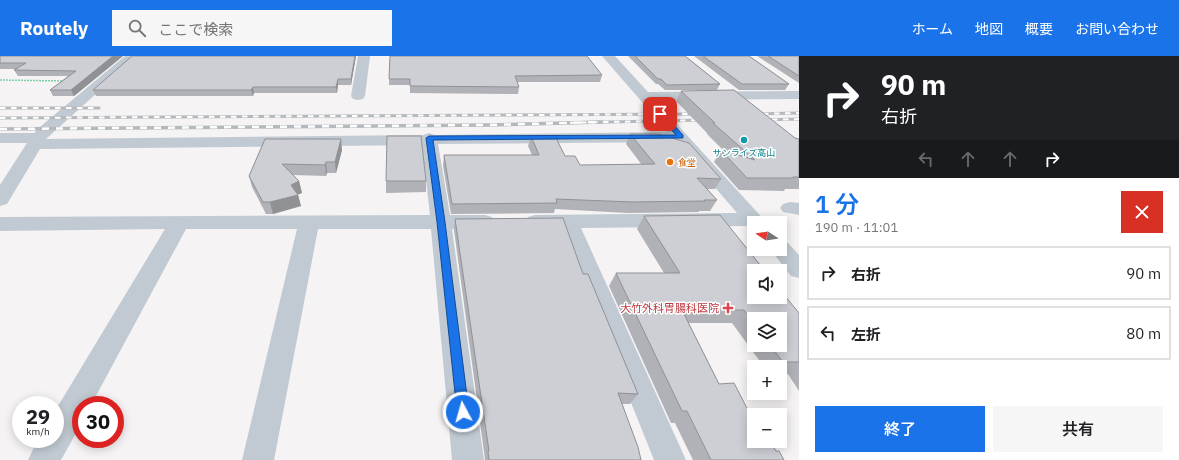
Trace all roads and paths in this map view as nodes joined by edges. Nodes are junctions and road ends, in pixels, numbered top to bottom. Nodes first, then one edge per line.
1 (132, 56) edge
2 (364, 56) edge
3 (608, 56) edge
4 (0, 80) edge
5 (715, 81) edge
6 (102, 82) junction
7 (786, 82) edge
8 (799, 91) edge
9 (734, 95) junction
10 (799, 95) edge
11 (358, 96) dead end
12 (644, 96) junction
13 (681, 137) junction
14 (0, 138) edge
15 (429, 138) junction
16 (37, 141) junction
17 (0, 200) edge
18 (751, 216) edge
19 (568, 221) junction
20 (747, 221) edge
21 (179, 222) junction
22 (309, 222) junction
23 (441, 222) junction
24 (0, 224) edge
25 (787, 244) edge
26 (799, 245) edge
27 (787, 256) edge
28 (799, 270) edge
29 (44, 460) edge
30 (258, 460) edge
31 (468, 460) edge
32 (670, 460) edge

1 - 6 street
2 - 11 street
3 - 12 street
4 - 6 path
5 - 9 street
6 - 16 street
7 - 8 street
9 - 10 street
9 - 12 street
12 - 13 street
13 - 15 street
13 - 18 street
14 - 16 street
15 - 16 street
15 - 23 street
16 - 17 street
19 - 20 street
19 - 23 street
19 - 32 street
21 - 22 street
21 - 24 street
21 - 29 street
22 - 23 street
22 - 30 street
23 - 31 street
25 - 26 street
27 - 28 street

